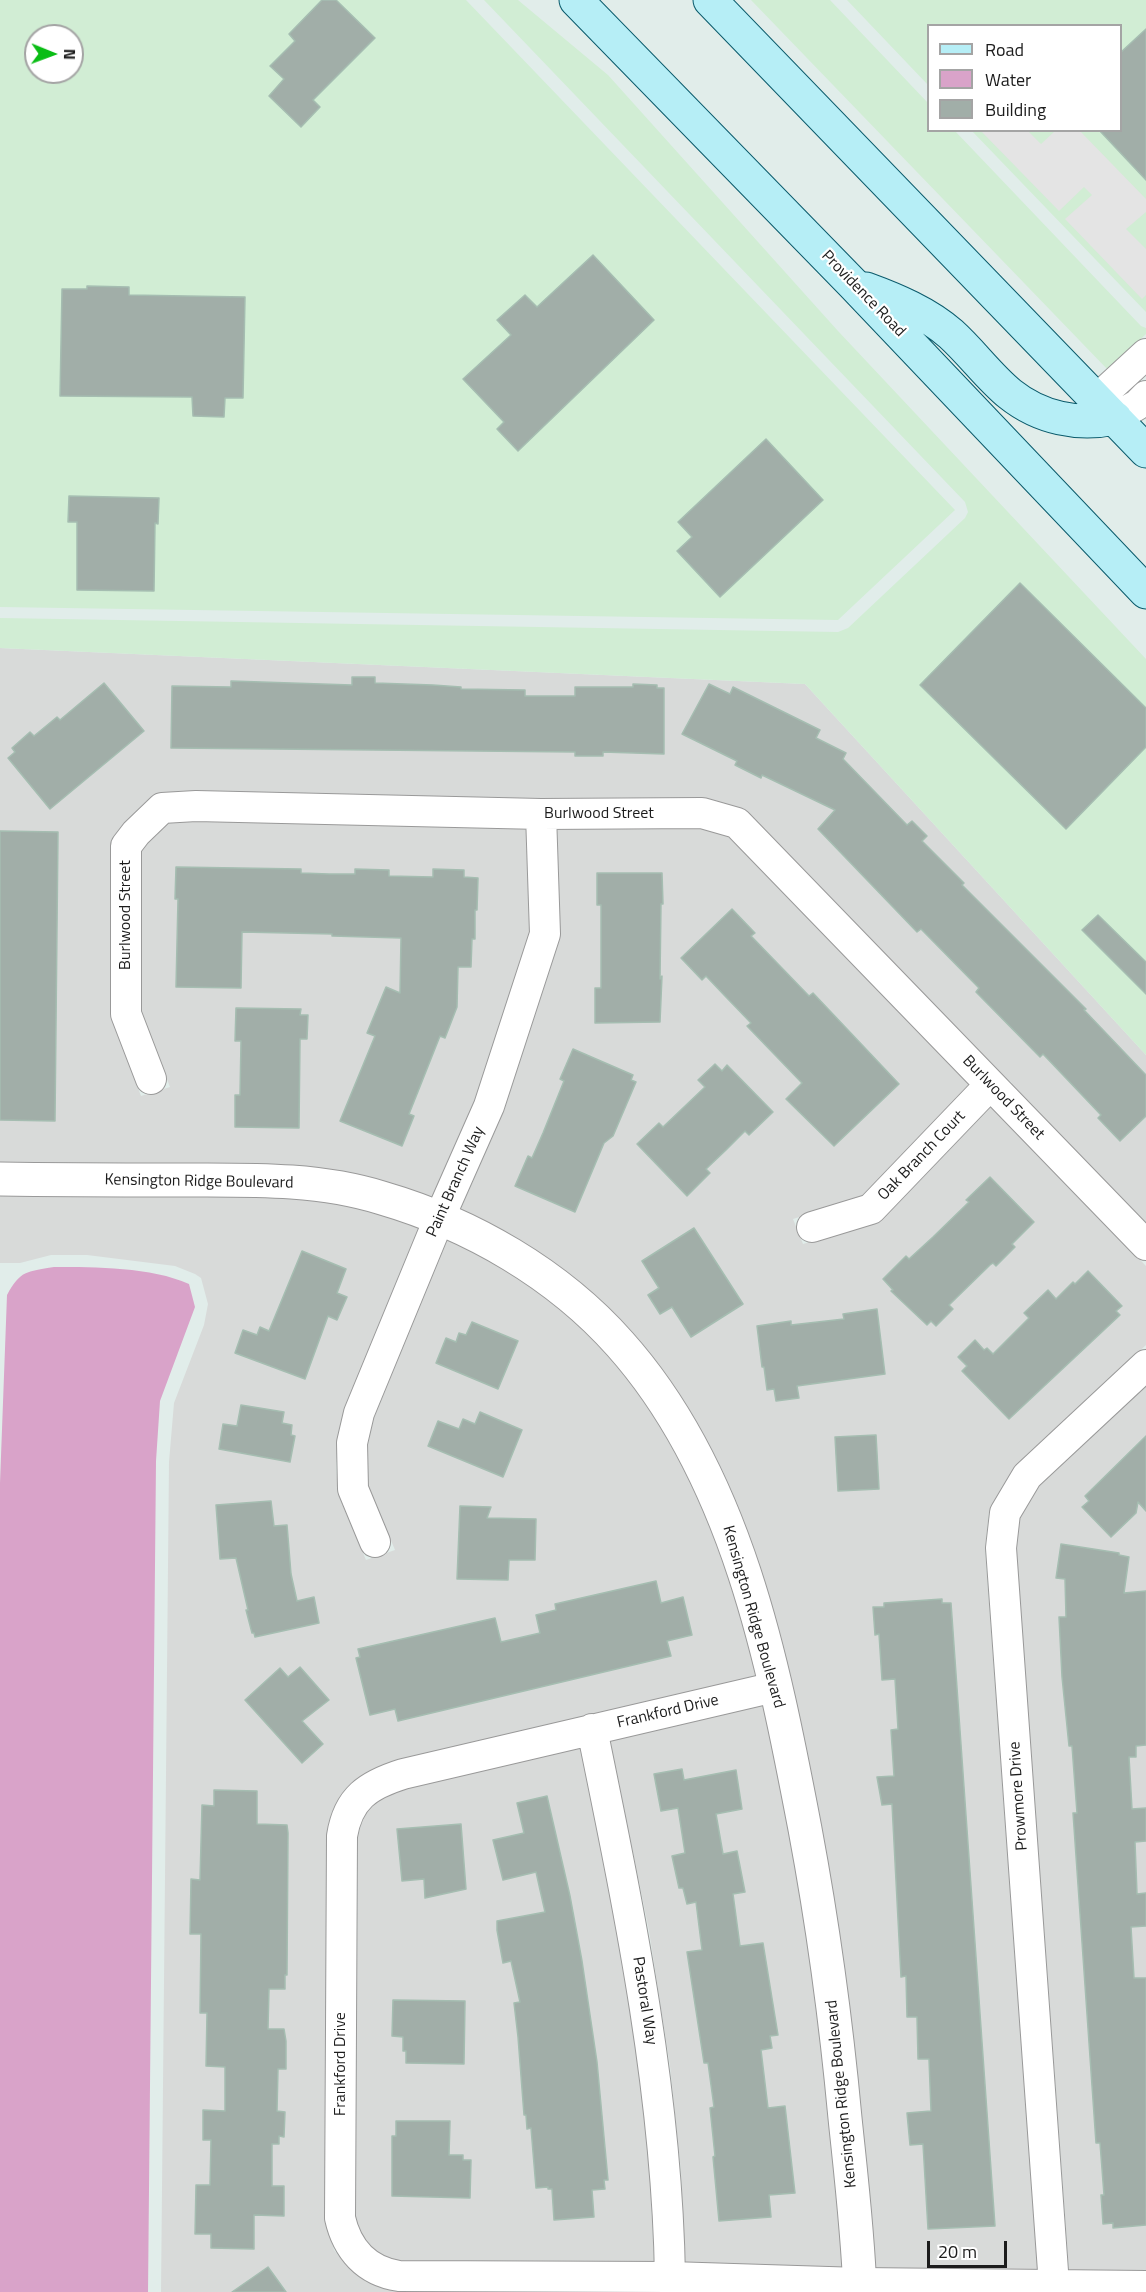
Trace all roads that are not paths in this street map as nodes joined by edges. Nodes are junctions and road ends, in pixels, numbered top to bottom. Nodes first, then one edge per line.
1 (710, 0) edge
2 (589, 3) edge
3 (853, 284) junction
4 (1146, 354) edge
5 (1146, 396) edge
6 (1106, 409) junction
7 (1146, 451) edge
8 (1146, 592) edge
9 (541, 814) junction
10 (151, 1079) dead end
11 (990, 1085) junction
12 (0, 1179) edge
13 (439, 1219) junction
14 (812, 1227) dead end
15 (1146, 1245) edge
16 (1146, 1365) edge
17 (375, 1542) dead end
18 (775, 1687) junction
19 (592, 1729) junction
20 (670, 2277) junction
21 (1054, 2285) junction
22 (1146, 2286) edge
23 (860, 2288) edge

1 - 6 main road
2 - 3 main road, Providence Road
3 - 6 main road
3 - 8 main road, Providence Road
4 - 6 street
5 - 6 street
6 - 7 main road
9 - 10 street, Burlwood Street
9 - 11 street, Burlwood Street
9 - 13 street, Paint Branch Way
11 - 14 street, Oak Branch Court
11 - 15 street, Burlwood Street
12 - 13 street, Kensington Ridge Boulevard
13 - 17 street, Paint Branch Way
13 - 18 street, Kensington Ridge Boulevard
16 - 21 street, Prowmore Drive
18 - 19 street, Frankford Drive
18 - 23 street, Kensington Ridge Boulevard
19 - 20 street, Pastoral Way
19 - 20 street, Frankford Drive
20 - 23 street, Frankford Drive
21 - 22 street
21 - 23 street

